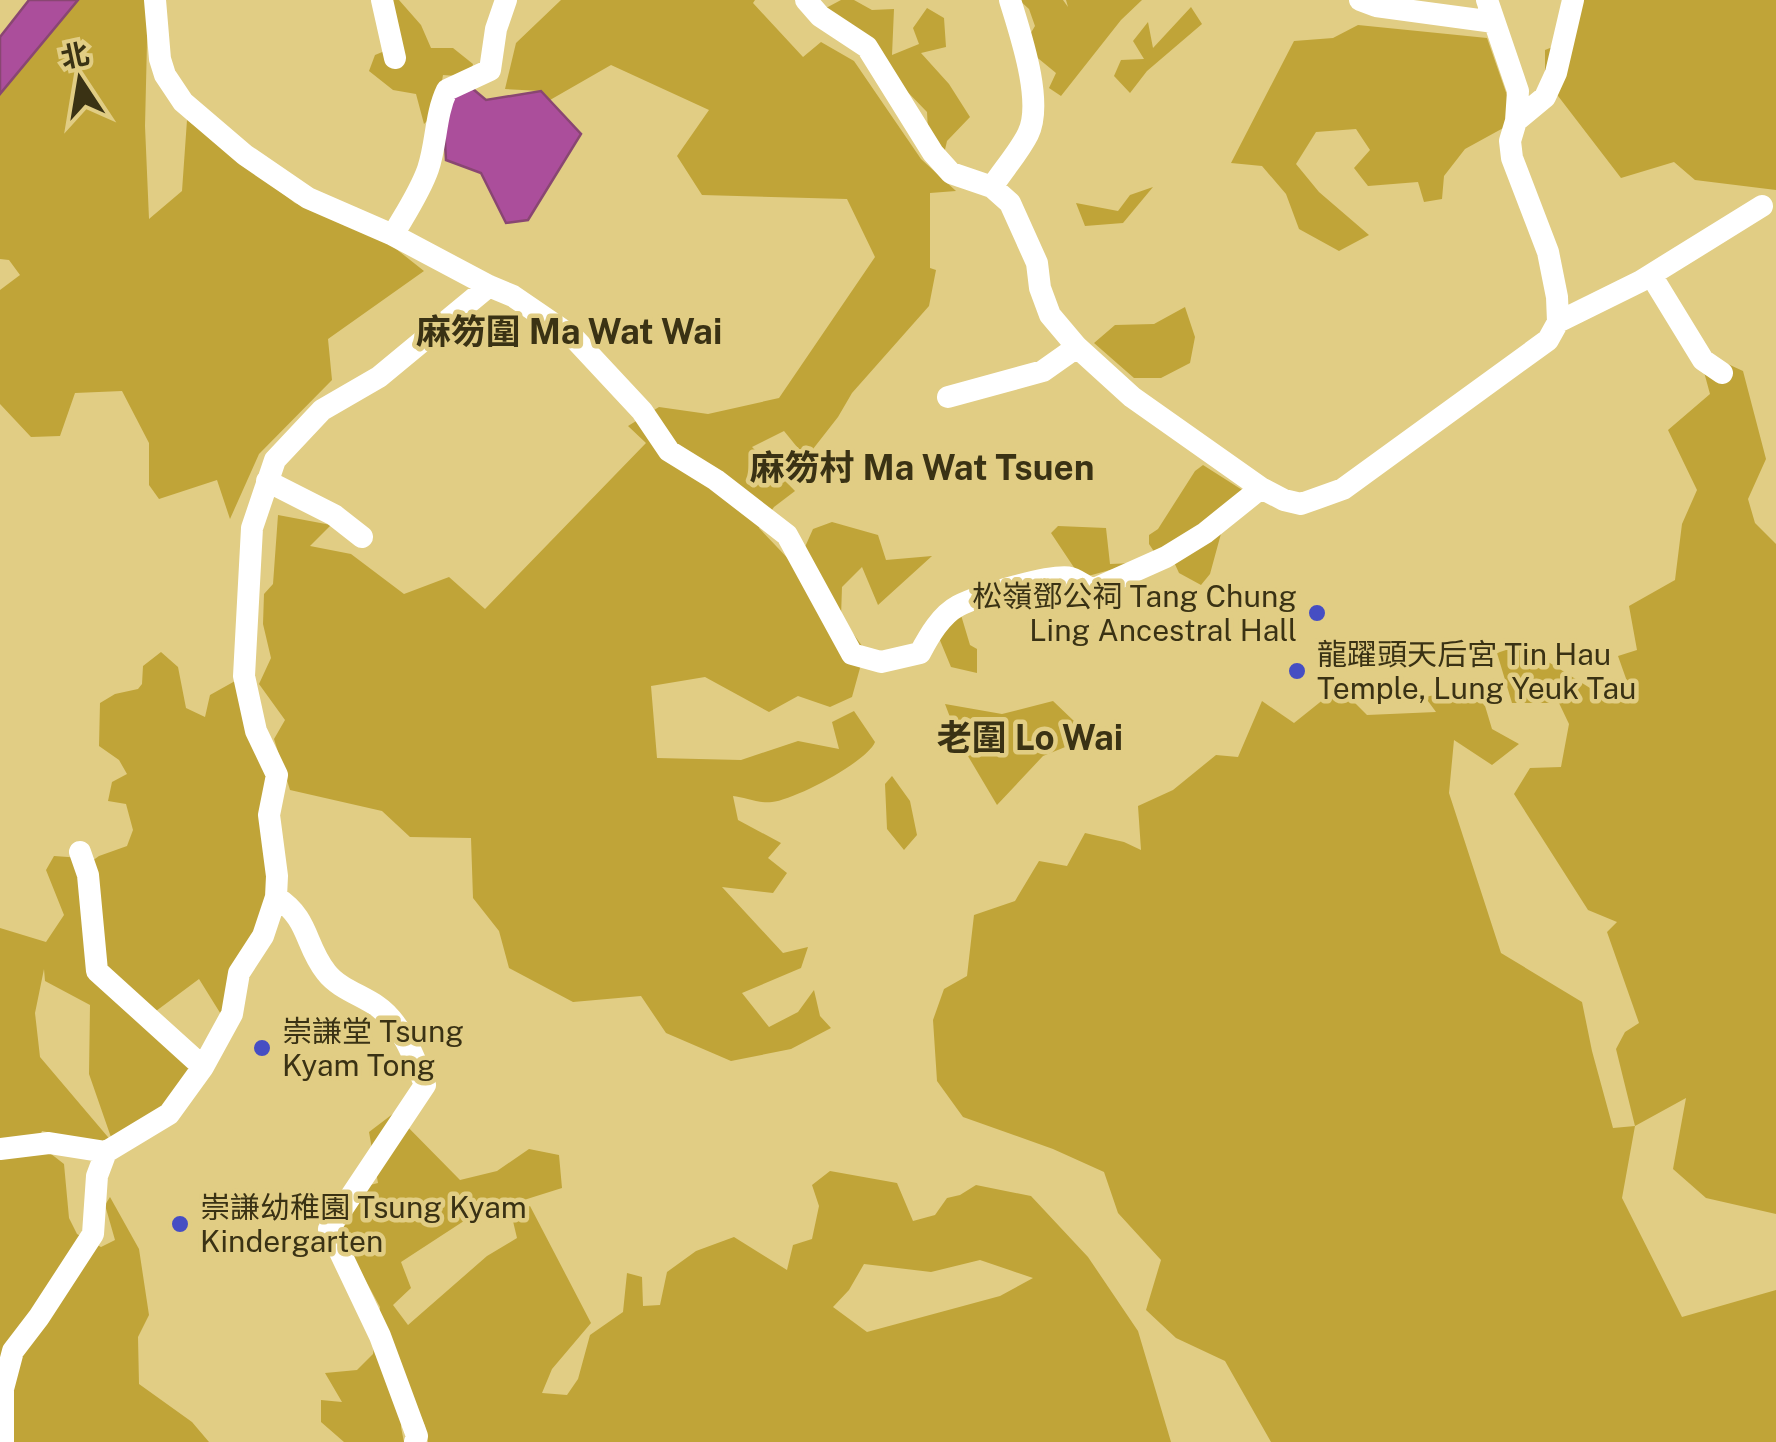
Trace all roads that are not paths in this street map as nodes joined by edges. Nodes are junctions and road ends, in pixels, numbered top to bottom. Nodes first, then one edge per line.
1 (155, 0) edge
2 (382, 0) edge
3 (506, 0) edge
4 (806, 0) edge
5 (1010, 0) edge
6 (1360, 0) edge
7 (1573, 0) edge
8 (1490, 11) edge
9 (394, 58) dead end
10 (1516, 121) junction
11 (992, 187) junction
12 (1762, 206) dead end
13 (394, 235) junction
14 (1650, 275) junction
15 (489, 286) junction
16 (1558, 322) junction
17 (1078, 347) junction
18 (1722, 373) dead end
19 (948, 398) dead end
20 (268, 481) junction
21 (1262, 488) junction
22 (362, 537) dead end
23 (80, 852) dead end
24 (276, 897) junction
25 (203, 1067) junction
26 (0, 1149) edge
27 (106, 1152) junction
28 (3, 1442) edge
29 (415, 1442) edge

1 - 13 street
2 - 9 street
3 - 13 street
4 - 11 street
5 - 11 street
6 - 8 street
7 - 10 street
8 - 10 street
10 - 16 street
11 - 17 street
12 - 14 street
13 - 15 street
14 - 16 street
14 - 18 street
15 - 20 street
15 - 21 street
16 - 21 street
17 - 19 street
17 - 21 street
20 - 22 street
20 - 24 street
23 - 25 street
24 - 25 street
24 - 29 street
25 - 27 street
26 - 27 street
27 - 28 street

